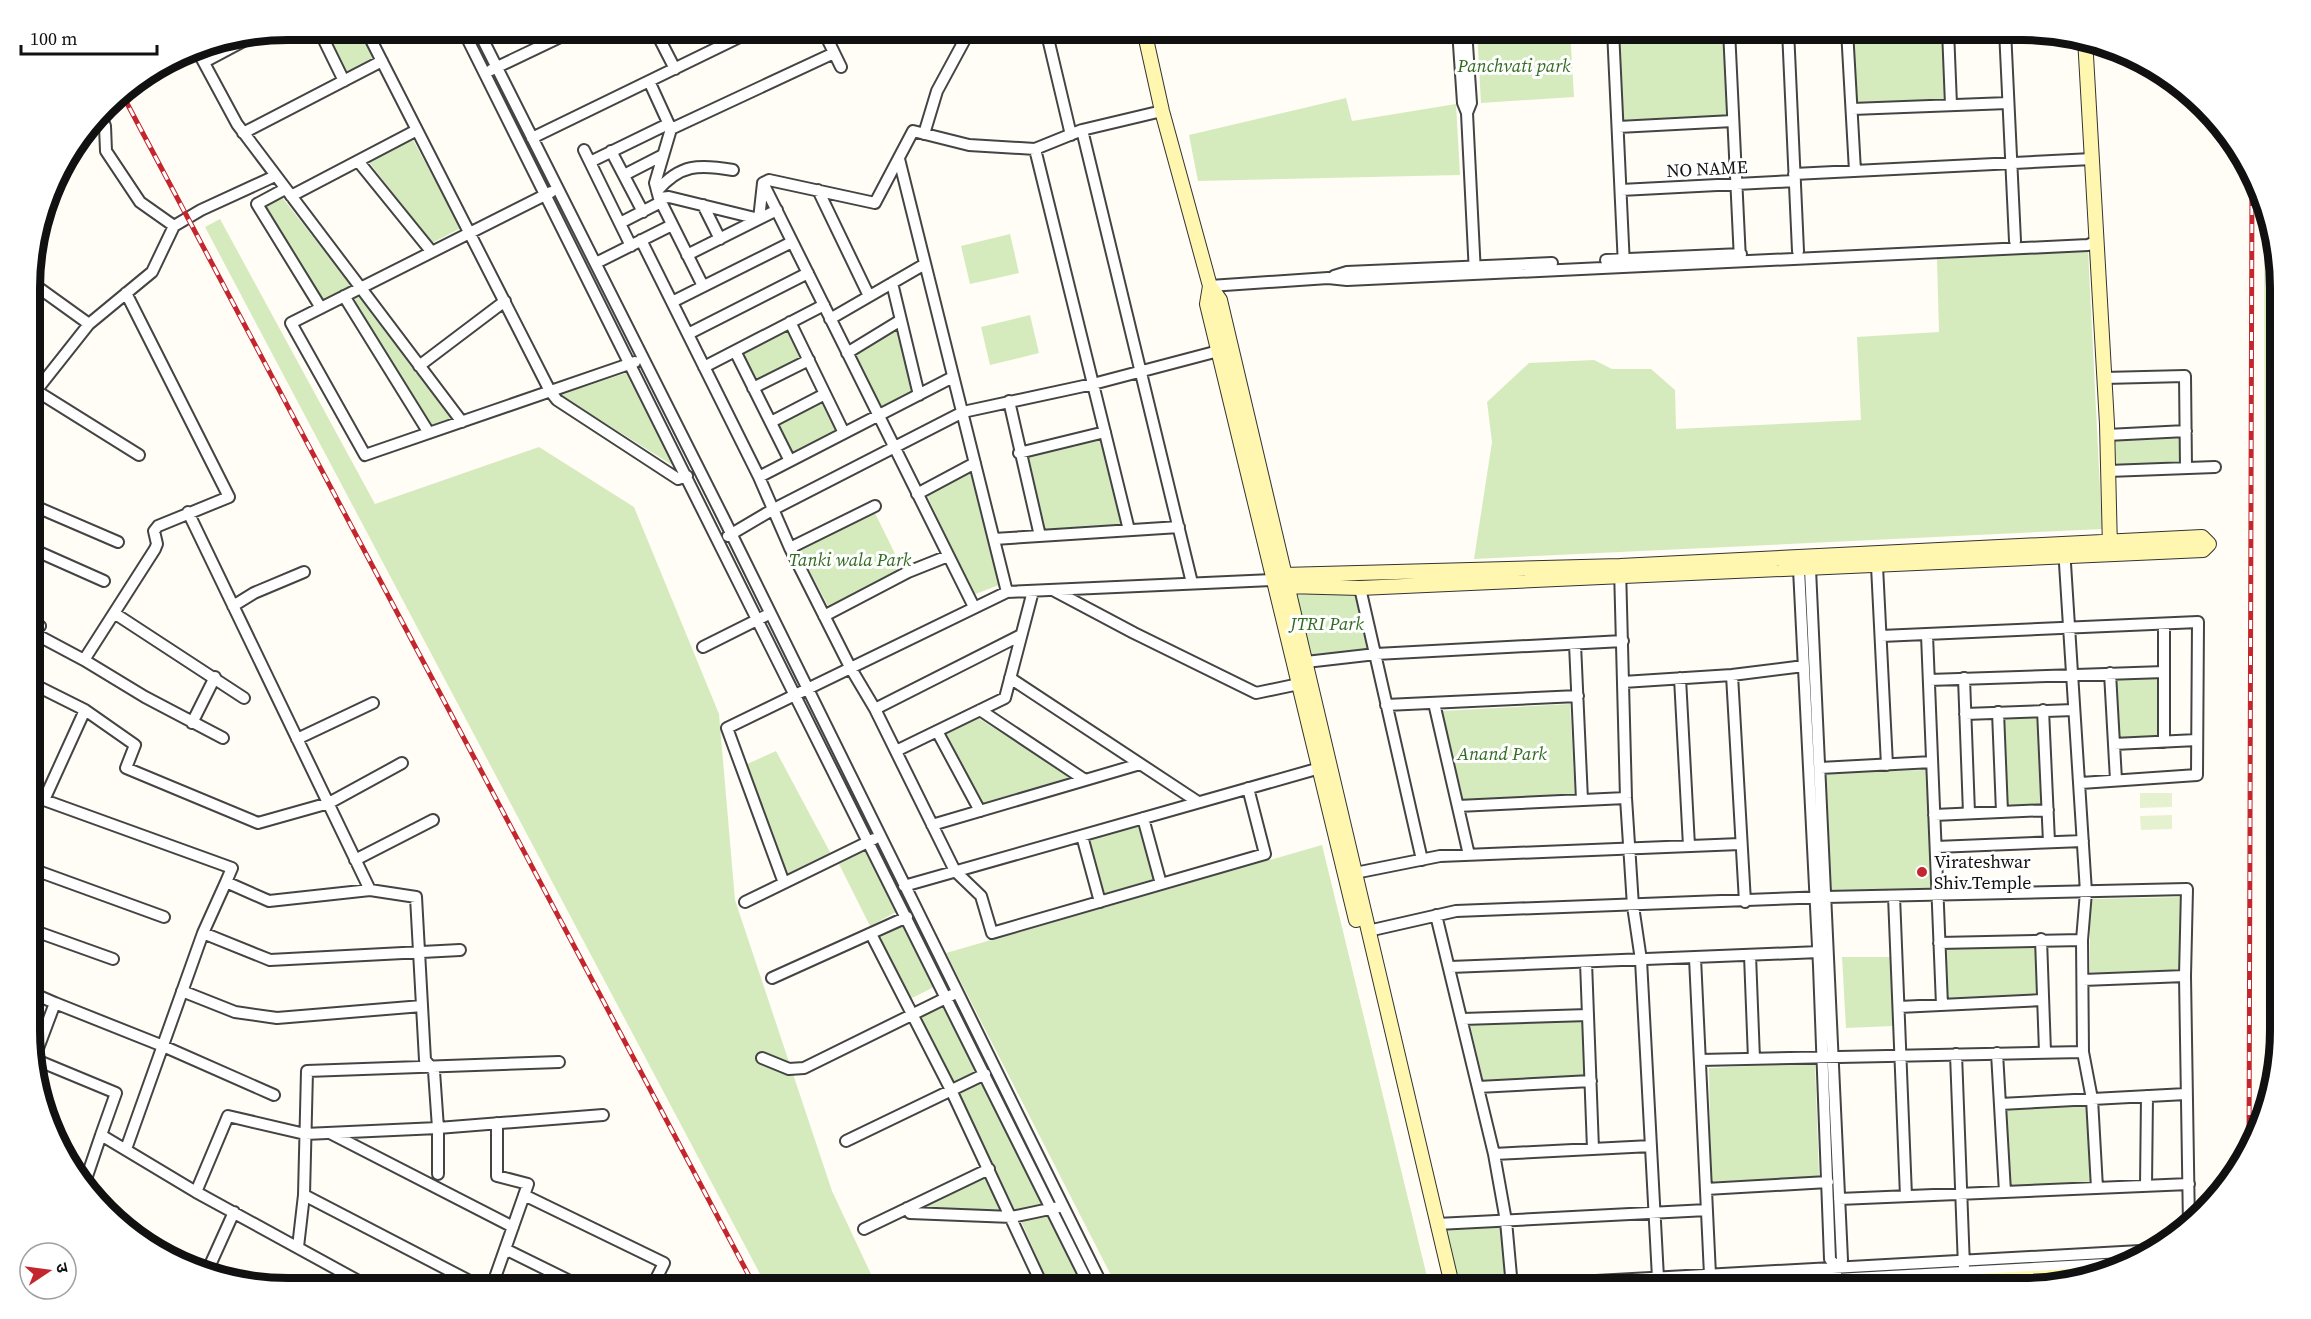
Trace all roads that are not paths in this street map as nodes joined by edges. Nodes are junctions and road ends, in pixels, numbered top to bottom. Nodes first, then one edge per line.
1 (324, 40) edge
2 (371, 40) edge
3 (468, 40) edge
4 (483, 40) edge
5 (552, 40) edge
6 (660, 40) edge
7 (734, 40) edge
8 (828, 40) edge
9 (965, 40) edge
10 (1049, 40) edge
11 (1146, 40) edge
12 (1459, 40) edge
13 (1467, 40) edge
14 (1613, 40) edge
15 (1729, 40) edge
16 (1788, 40) edge
17 (1848, 40) edge
18 (1948, 40) edge
19 (2005, 40) edge
20 (232, 47) edge
21 (2086, 49) edge
22 (834, 53) junction
23 (201, 57) edge
24 (382, 61) junction
25 (204, 62) junction
26 (497, 67) junction
27 (841, 68) dead end
28 (675, 69) junction
29 (485, 73) junction
30 (344, 81) junction
31 (649, 81) junction
32 (2008, 103) junction
33 (1951, 105) junction
34 (1852, 109) junction
35 (1162, 111) junction
36 (1467, 113) junction
37 (1733, 121) junction
38 (104, 123) edge
39 (669, 126) junction
40 (1618, 127) junction
41 (417, 130) junction
42 (243, 133) junction
43 (1076, 133) junction
44 (924, 134) junction
45 (532, 138) junction
46 (1035, 149) junction
47 (584, 150) dead end
48 (611, 151) junction
49 (663, 155) junction
50 (898, 159) junction
51 (2092, 159) junction
52 (358, 161) junction
53 (590, 162) junction
54 (2011, 163) junction
55 (733, 170) dead end
56 (1855, 171) junction
57 (624, 175) junction
58 (275, 176) junction
59 (1794, 177) junction
60 (763, 183) junction
61 (1736, 184) junction
62 (558, 189) junction
63 (818, 190) junction
64 (1621, 190) junction
65 (288, 192) junction
66 (546, 194) junction
67 (659, 197) junction
68 (703, 205) junction
69 (777, 210) junction
70 (643, 212) junction
71 (759, 219) junction
72 (620, 223) junction
73 (672, 225) junction
74 (174, 226) junction
75 (469, 231) junction
76 (720, 239) junction
77 (2015, 241) junction
78 (2097, 241) junction
79 (792, 242) junction
80 (636, 243) junction
81 (431, 251) junction
82 (1797, 251) junction
83 (687, 255) junction
84 (1740, 257) junction
85 (596, 263) junction
86 (1624, 263) junction
87 (925, 264) junction
88 (1475, 270) junction
89 (808, 273) junction
90 (892, 283) junction
91 (703, 286) junction
92 (1210, 286) junction
93 (360, 288) junction
94 (40, 289) edge
95 (126, 293) junction
96 (344, 296) junction
97 (869, 296) junction
98 (505, 301) junction
99 (672, 302) junction
100 (824, 305) junction
101 (321, 308) junction
102 (830, 319) junction
103 (901, 320) junction
104 (790, 322) junction
105 (89, 324) junction
106 (688, 334) junction
107 (1225, 349) junction
108 (735, 351) junction
109 (847, 352) junction
110 (644, 358) junction
111 (809, 360) junction
112 (631, 363) junction
113 (419, 366) junction
114 (704, 367) junction
115 (1141, 372) junction
116 (953, 377) junction
117 (2104, 378) junction
118 (1093, 384) junction
119 (40, 385) edge
120 (753, 388) junction
121 (550, 391) junction
122 (825, 394) junction
123 (919, 395) junction
124 (40, 397) edge
125 (1009, 401) junction
126 (963, 412) junction
127 (878, 415) junction
128 (462, 422) junction
129 (771, 422) junction
130 (2186, 431) junction
131 (1105, 432) junction
132 (429, 433) junction
133 (844, 433) junction
134 (2107, 435) junction
135 (894, 447) junction
136 (1018, 453) junction
137 (140, 455) dead end
138 (790, 461) junction
139 (975, 463) junction
140 (2215, 467) dead end
141 (2186, 468) junction
142 (2108, 471) junction
143 (687, 476) junction
144 (759, 477) junction
145 (917, 494) junction
146 (876, 506) dead end
147 (40, 508) edge
148 (772, 510) junction
149 (188, 512) junction
150 (1179, 527) junction
151 (1129, 530) junction
152 (732, 534) junction
153 (1040, 536) junction
154 (994, 539) junction
155 (719, 540) junction
156 (2111, 540) junction
157 (118, 542) dead end
158 (2064, 542) junction
159 (790, 548) junction
160 (40, 553) edge
161 (2109, 555) junction
162 (948, 556) junction
163 (2064, 558) junction
164 (1804, 565) junction
165 (1877, 566) junction
166 (1620, 571) junction
167 (304, 572) dead end
168 (104, 581) dead end
169 (1281, 581) junction
170 (1192, 583) junction
171 (1359, 588) junction
172 (1053, 590) junction
173 (1033, 591) junction
174 (1007, 592) junction
175 (233, 606) junction
176 (974, 607) junction
177 (114, 613) junction
178 (771, 614) junction
179 (824, 616) junction
180 (759, 619) junction
181 (2164, 624) junction
182 (2069, 629) junction
183 (40, 630) edge
184 (1021, 635) junction
185 (1927, 635) junction
186 (1881, 636) junction
187 (1623, 641) junction
188 (1575, 644) junction
189 (703, 647) dead end
190 (1376, 654) junction
191 (84, 660) junction
192 (1306, 662) junction
193 (1804, 666) junction
194 (850, 667) junction
195 (2164, 672) junction
196 (2110, 673) junction
197 (1732, 675) junction
198 (2072, 675) junction
199 (215, 677) junction
200 (1010, 678) junction
201 (1680, 678) junction
202 (1964, 678) junction
203 (1929, 680) junction
204 (1623, 682) junction
205 (1299, 684) junction
206 (40, 688) edge
207 (807, 688) junction
208 (796, 694) junction
209 (1578, 696) junction
210 (244, 698) dead end
211 (373, 703) dead end
212 (1434, 703) junction
213 (1386, 705) junction
214 (875, 709) junction
215 (85, 710) junction
216 (980, 710) junction
217 (2043, 710) junction
218 (2074, 710) junction
219 (1998, 712) junction
220 (1965, 714) junction
221 (192, 723) junction
222 (937, 731) junction
223 (224, 738) dead end
224 (297, 739) junction
225 (2197, 740) junction
226 (2164, 742) junction
227 (2114, 744) junction
228 (896, 751) junction
229 (1932, 762) junction
230 (402, 763) dead end
231 (1140, 764) junction
232 (1887, 765) junction
233 (1320, 768) junction
234 (1820, 768) junction
235 (1085, 780) junction
236 (2116, 780) junction
237 (2081, 783) junction
238 (1248, 788) junction
239 (40, 798) edge
240 (1626, 798) junction
241 (44, 800) junction
242 (1582, 800) junction
243 (327, 801) junction
244 (1198, 802) junction
245 (1458, 806) junction
246 (2048, 810) junction
247 (980, 811) junction
248 (2002, 812) junction
249 (1969, 813) junction
250 (1934, 815) junction
251 (1143, 818) junction
252 (433, 820) dead end
253 (932, 825) junction
254 (1823, 830) junction
255 (1082, 836) junction
256 (875, 838) junction
257 (2083, 840) junction
258 (2049, 842) junction
259 (1740, 844) junction
260 (1689, 846) junction
261 (1936, 847) junction
262 (1630, 849) junction
263 (1812, 849) junction
264 (1469, 855) junction
265 (355, 860) junction
266 (1422, 860) junction
267 (40, 872) edge
268 (955, 872) junction
269 (1355, 873) junction
270 (226, 882) junction
271 (784, 883) junction
272 (1161, 884) junction
273 (904, 886) junction
274 (370, 891) junction
275 (2086, 892) junction
276 (1938, 895) junction
277 (1894, 896) junction
278 (1826, 897) junction
279 (1814, 898) junction
280 (745, 902) dead end
281 (1100, 902) junction
282 (1745, 902) junction
283 (1633, 906) junction
284 (1436, 915) junction
285 (164, 917) dead end
286 (907, 917) junction
287 (1368, 931) junction
288 (40, 933) edge
289 (203, 933) junction
290 (871, 934) junction
291 (2042, 939) junction
292 (2082, 940) junction
293 (1939, 943) junction
294 (460, 950) dead end
295 (1819, 952) junction
296 (419, 953) junction
297 (1750, 955) junction
298 (1695, 958) junction
299 (113, 959) dead end
300 (1641, 960) junction
301 (1586, 962) junction
302 (1450, 967) junction
303 (2185, 976) junction
304 (772, 978) dead end
305 (2083, 980) junction
306 (182, 991) junction
307 (952, 995) junction
308 (40, 996) edge
309 (2043, 1000) junction
310 (55, 1003) junction
311 (1941, 1005) junction
312 (422, 1006) junction
313 (1899, 1006) junction
314 (912, 1015) junction
315 (1588, 1015) junction
316 (1462, 1019) junction
317 (41, 1040) edge
318 (163, 1046) junction
319 (2045, 1052) junction
320 (2083, 1052) junction
321 (1997, 1053) junction
322 (1956, 1054) junction
323 (1901, 1055) junction
324 (1828, 1057) junction
325 (762, 1058) dead end
326 (1754, 1059) junction
327 (1700, 1060) junction
328 (559, 1062) dead end
329 (43, 1063) edge
330 (430, 1067) junction
331 (985, 1074) junction
332 (1591, 1081) junction
333 (1478, 1087) junction
334 (951, 1090) junction
335 (2186, 1094) junction
336 (274, 1095) dead end
337 (2146, 1096) junction
338 (2091, 1099) junction
339 (2000, 1104) junction
340 (603, 1114) dead end
341 (497, 1123) junction
342 (438, 1128) junction
343 (330, 1133) junction
344 (305, 1134) junction
345 (101, 1135) junction
346 (846, 1141) dead end
347 (1651, 1146) junction
348 (126, 1149) junction
349 (1593, 1149) junction
350 (1494, 1154) junction
351 (989, 1169) junction
352 (438, 1174) dead end
353 (87, 1175) edge
354 (1828, 1182) junction
355 (2189, 1184) junction
356 (2146, 1186) junction
357 (2097, 1188) junction
358 (1706, 1189) junction
359 (196, 1192) junction
360 (2005, 1192) junction
361 (1961, 1194) junction
362 (304, 1195) junction
363 (524, 1195) junction
364 (1906, 1196) junction
365 (1839, 1200) junction
366 (907, 1208) junction
367 (1057, 1208) junction
368 (1707, 1210) junction
369 (234, 1212) junction
370 (1654, 1213) junction
371 (2189, 1214) edge
372 (1012, 1217) junction
373 (1506, 1221) junction
374 (1437, 1224) junction
375 (513, 1227) junction
376 (864, 1229) dead end
377 (298, 1247) junction
378 (505, 1249) junction
379 (2134, 1252) edge
380 (2107, 1263) edge
381 (210, 1265) edge
382 (1964, 1266) junction
383 (1769, 1271) junction
384 (1710, 1275) junction
385 (353, 1278) edge
386 (463, 1278) edge
387 (495, 1278) edge
388 (564, 1278) edge
389 (656, 1278) edge
390 (1039, 1278) edge
391 (1086, 1278) edge
392 (1098, 1278) edge
393 (1446, 1278) edge
394 (1446, 1278) edge
395 (1510, 1278) edge
396 (1658, 1278) joint
397 (1778, 1278) edge
398 (1836, 1278) edge

1 - 30 street
2 - 24 street
3 - 29 street
4 - 26 street
5 - 26 street
6 - 28 street
7 - 28 street
8 - 22 street
9 - 44 street
10 - 43 street
11 - 35 street
12 - 36 street
13 - 36 street
14 - 40 street
15 - 37 street
16 - 59 street
17 - 34 street
18 - 33 street
19 - 32 street
20 - 25 street
21 - 51 street
22 - 27 street
22 - 39 street
23 - 25 street
24 - 30 street
24 - 41 street
25 - 42 street
26 - 29 street
26 - 45 street
28 - 31 street
29 - 66 street
30 - 42 street
31 - 39 street
31 - 45 street
32 - 33 street
32 - 54 street
33 - 34 street
34 - 56 street
35 - 43 street
35 - 92 street
36 - 88 street
37 - 40 street
37 - 61 street
38 - 74 street
39 - 48 street
39 - 49 street
40 - 64 street
41 - 52 street
41 - 75 street
42 - 58 street
43 - 46 street
43 - 115 street
44 - 46 street
44 - 50 street
45 - 62 street
46 - 118 street
47 - 53 street
48 - 53 street
48 - 57 street
49 - 57 street
49 - 67 street
50 - 63 street
50 - 87 street
51 - 54 street, NO NAME
51 - 78 street
52 - 65 street
52 - 81 street
53 - 72 street
54 - 56 street, NO NAME
54 - 77 street
55 - 67 street
56 - 59 street, NO NAME
57 - 70 street
58 - 65 street
58 - 74 street
59 - 61 street, NO NAME
59 - 82 street
60 - 63 street
60 - 69 street
60 - 71 street
61 - 64 street, NO NAME
61 - 84 street
62 - 66 street
62 - 85 street
63 - 97 street
64 - 86 street
65 - 93 street
65 - 101 street
66 - 75 street
66 - 112 street
67 - 68 street
67 - 70 street
67 - 73 street
68 - 71 street
68 - 76 street
69 - 71 street
69 - 79 street
70 - 72 street
71 - 76 street
72 - 80 street
73 - 80 street
73 - 83 street
74 - 95 street
75 - 81 street
75 - 98 street
76 - 83 street
77 - 78 street
77 - 82 street
78 - 84 street
78 - 117 street
79 - 89 street
79 - 91 street
80 - 85 street
80 - 99 street
81 - 93 street
82 - 84 street
83 - 91 street
84 - 86 street
85 - 110 street
86 - 88 street
87 - 90 street
87 - 116 street
88 - 92 street
89 - 100 street
89 - 106 street
90 - 97 street
90 - 103 street
91 - 99 street
92 - 107 street
93 - 96 street
93 - 113 street
94 - 105 street
95 - 105 street
95 - 149 street
96 - 101 street
96 - 132 street
97 - 102 street
98 - 113 street
98 - 121 street
99 - 106 street
100 - 102 street
100 - 104 street
101 - 132 street
102 - 109 street
103 - 109 street
103 - 123 street
104 - 108 street
104 - 111 street
105 - 119 street
106 - 114 street
107 - 115 street
107 - 169 street
108 - 114 street
108 - 120 street
109 - 127 street
110 - 112 street
110 - 152 street
111 - 120 street
111 - 122 street
112 - 121 street
112 - 143 street
113 - 128 street
114 - 144 street
115 - 118 street
115 - 150 street
116 - 123 street
116 - 126 street
117 - 130 street
117 - 134 street
118 - 125 street
118 - 131 street
120 - 129 street
121 - 128 street
121 - 143 street
122 - 129 street
122 - 133 street
123 - 127 street
124 - 137 street
125 - 126 street
125 - 136 street
126 - 135 street
126 - 139 street
127 - 133 street
127 - 135 street
128 - 132 street
129 - 138 street
130 - 134 street
130 - 141 street
131 - 136 street
131 - 151 street
133 - 138 street
134 - 142 street
135 - 145 street
135 - 148 street
136 - 153 street
138 - 144 street
139 - 145 street
139 - 154 street
140 - 141 street
141 - 142 street
142 - 156 street
143 - 155 street
144 - 148 street
145 - 162 street
146 - 159 street
147 - 157 street
148 - 152 street
148 - 159 street
149 - 175 street
149 - 177 street
150 - 151 street
150 - 170 street
151 - 153 street
152 - 155 street
152 - 178 street
153 - 154 street
154 - 174 street
155 - 180 street
156 - 158 street
156 - 161 street
156 - 161 street
158 - 163 street
158 - 164 street
159 - 179 street
160 - 168 street
161 - 163 street
162 - 176 street
162 - 179 street
163 - 165 street
163 - 182 street
164 - 165 street
164 - 166 street
164 - 193 street
164 - 234 street
165 - 186 street
166 - 169 street
166 - 171 street
166 - 187 street
167 - 175 street
169 - 170 street
169 - 171 street
169 - 192 street
169 - 205 street
170 - 172 street
171 - 190 street
172 - 173 street
172 - 205 street
173 - 174 street
173 - 184 street
174 - 176 street
175 - 224 street
176 - 194 street
177 - 191 street
177 - 199 street
178 - 180 street
178 - 207 street
179 - 194 street
180 - 189 street
180 - 208 street
181 - 182 street
181 - 195 street
181 - 225 street
182 - 185 street
182 - 198 street
183 - 191 street
184 - 200 street
184 - 214 street
185 - 186 street
185 - 203 street
186 - 232 street
187 - 188 street
187 - 204 street
188 - 190 street
188 - 209 street
190 - 192 street
190 - 213 street
191 - 221 street
192 - 269 street
193 - 197 street
193 - 263 street
194 - 207 street
194 - 214 street
195 - 196 street
195 - 226 street
196 - 198 street
196 - 227 street
197 - 201 street
197 - 259 street
198 - 202 street
198 - 218 street
199 - 210 street
199 - 221 street
200 - 216 street
200 - 231 street
201 - 204 street
201 - 260 street
202 - 203 street
202 - 220 street
203 - 229 street
204 - 240 street
205 - 233 street
206 - 215 street
207 - 208 street
207 - 256 street
208 - 256 street
208 - 271 street
209 - 212 street
209 - 242 street
211 - 224 street
212 - 213 street
212 - 245 street
213 - 266 street
214 - 228 street
215 - 241 street
215 - 243 street
216 - 222 street
216 - 235 street
217 - 218 street
217 - 219 street
217 - 246 street
218 - 237 street
219 - 220 street
219 - 248 street
220 - 249 street
221 - 223 street
222 - 228 street
222 - 247 street
224 - 243 street
225 - 226 street
225 - 236 street
226 - 227 street
227 - 236 street
228 - 253 street
229 - 232 street
229 - 250 street
230 - 243 street
231 - 235 street
231 - 244 street
232 - 234 street
233 - 238 street
233 - 393 street
234 - 254 street
235 - 247 street
236 - 237 street
237 - 257 street
238 - 244 street
238 - 272 street
239 - 241 street
240 - 242 street
240 - 262 street
241 - 270 street
242 - 245 street
243 - 265 street
244 - 251 street
245 - 264 street
246 - 248 street
246 - 258 street
247 - 253 street
248 - 249 street
249 - 250 street
250 - 261 street
251 - 255 street
251 - 272 street
252 - 265 street
253 - 268 street
254 - 263 street
254 - 278 street
255 - 268 street
255 - 281 street
256 - 271 street
256 - 273 street
256 - 286 street
257 - 258 street
257 - 275 street
258 - 261 street
259 - 260 street
259 - 282 street
260 - 262 street
261 - 276 street
262 - 264 street
262 - 283 street
263 - 279 street
264 - 266 street
265 - 274 street
266 - 269 street
267 - 285 street
268 - 273 street
268 - 281 street
269 - 287 street
270 - 274 street
270 - 289 street
271 - 280 street
272 - 281 street
273 - 307 street
274 - 296 street
275 - 276 street
275 - 292 street
275 - 303 street
276 - 277 street
276 - 293 street
277 - 278 street
277 - 313 street
278 - 279 street
278 - 324 street
279 - 282 street
279 - 295 street
282 - 283 street
283 - 284 street
283 - 300 street
284 - 287 street
284 - 302 street
286 - 290 street
286 - 307 street
287 - 374 street
288 - 299 street
289 - 296 street
289 - 306 street
290 - 304 street
290 - 314 street
291 - 292 street
291 - 293 street
291 - 309 street
292 - 305 street
293 - 311 street
294 - 296 street
295 - 297 street
295 - 324 street
296 - 312 street
297 - 298 street
297 - 326 street
298 - 300 street
298 - 327 street
300 - 301 street
300 - 347 street
301 - 302 street
301 - 315 street
302 - 316 street
303 - 305 street
303 - 335 street
305 - 320 street
306 - 312 street
306 - 318 street
307 - 314 street
307 - 331 street
307 - 367 street
308 - 310 street
309 - 311 street
309 - 319 street
310 - 317 street
310 - 318 street
311 - 313 street
312 - 330 street
313 - 323 street
314 - 325 street
314 - 334 street
315 - 316 street
315 - 332 street
316 - 333 street
318 - 336 street
318 - 348 street
319 - 320 street
319 - 321 street
320 - 338 street
321 - 322 street
321 - 339 street
322 - 323 street
322 - 361 street
323 - 324 street
323 - 364 street
324 - 326 street
324 - 354 street
324 - 365 street
326 - 327 street
327 - 358 street
328 - 330 street
329 - 345 street
330 - 342 street
330 - 344 street
331 - 334 street
331 - 367 street
332 - 333 street
332 - 349 street
333 - 350 street
334 - 346 street
334 - 351 street
335 - 337 street
335 - 355 street
337 - 338 street
337 - 356 street
338 - 339 street
338 - 357 street
339 - 360 street
340 - 341 street
341 - 342 street
341 - 363 street
342 - 343 street
342 - 352 street
343 - 344 street
343 - 375 street
344 - 359 street
344 - 362 street
345 - 348 street
345 - 353 street
347 - 349 street
347 - 370 street
348 - 359 street
349 - 350 street
350 - 373 street
351 - 366 street
351 - 372 street
354 - 358 street
354 - 398 street
355 - 356 street
355 - 371 street
356 - 357 street
357 - 360 street
358 - 368 street
359 - 369 street
360 - 361 street
361 - 364 street
361 - 382 street
362 - 377 street
362 - 386 street
363 - 375 street
363 - 389 street
364 - 365 street
365 - 398 street
366 - 372 street
366 - 376 street
367 - 372 street
367 - 391 street
367 - 392 street
368 - 370 street
368 - 384 street
369 - 377 street
369 - 381 street
370 - 373 street
370 - 396 street
372 - 390 street
373 - 374 street
373 - 395 street
374 - 394 street
375 - 378 street
377 - 385 street
378 - 387 street
378 - 388 street
379 - 382 street
380 - 382 street
382 - 398 street
383 - 384 street
383 - 397 street
383 - 398 street
384 - 396 street

